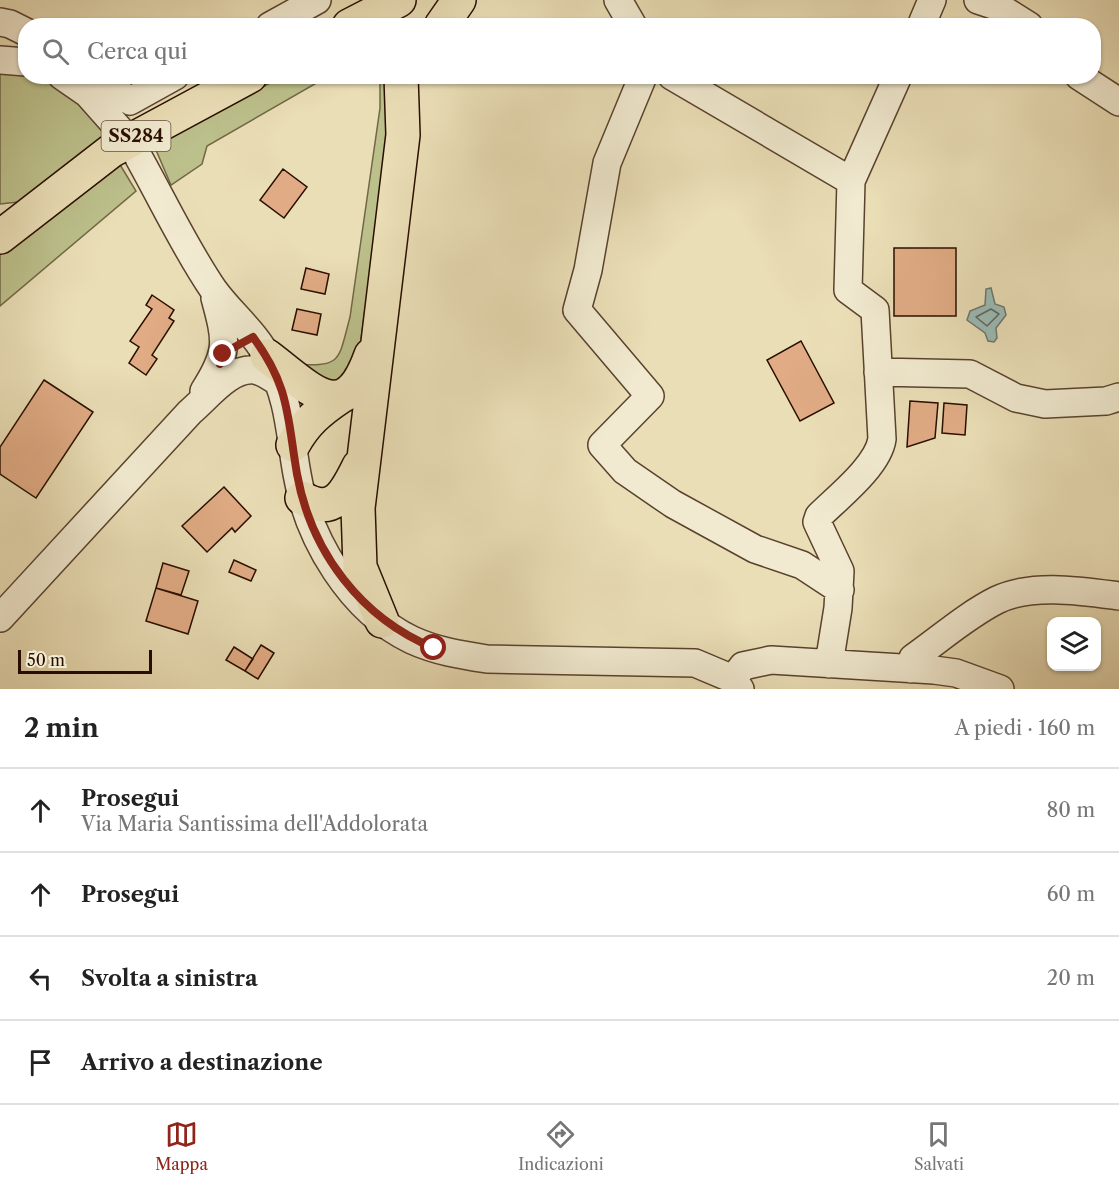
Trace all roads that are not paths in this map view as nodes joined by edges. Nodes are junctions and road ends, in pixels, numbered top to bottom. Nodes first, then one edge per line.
1 (317, 0) edge
2 (399, 0) edge
3 (459, 0) edge
4 (618, 0) edge
5 (932, 0) edge
6 (978, 0) edge
7 (284, 18) edge
8 (364, 18) edge
9 (447, 18) edge
10 (628, 18) edge
11 (924, 18) edge
12 (1016, 18) edge
13 (0, 22) edge
14 (18, 29) edge
15 (74, 84) edge
16 (108, 84) edge
17 (161, 84) edge
18 (235, 84) edge
19 (401, 84) edge
20 (417, 84) edge
21 (640, 84) edge
22 (686, 84) edge
23 (894, 84) edge
24 (1091, 84) edge
25 (1119, 102) edge
26 (119, 129) dead end
27 (403, 135) junction
28 (139, 158) dead end
29 (851, 181) junction
30 (15, 211) edge
31 (0, 237) edge
32 (213, 288) junction
33 (378, 336) junction
34 (267, 359) junction
35 (878, 372) junction
36 (223, 373) junction
37 (340, 397) junction
38 (1119, 398) edge
39 (293, 445) junction
40 (363, 457) junction
41 (302, 498) junction
42 (840, 590) junction
43 (1119, 596) edge
44 (0, 618) edge
45 (382, 621) junction
46 (829, 664) junction
47 (911, 669) junction
48 (736, 684) edge
49 (1000, 689) edge

1 - 7 street
2 - 8 main road
3 - 9 main road
4 - 10 street
5 - 11 street
6 - 12 street
13 - 14 street
15 - 26 street
16 - 17 street
18 - 30 main road, SS284
19 - 27 main road
20 - 27 main road
21 - 42 street
22 - 29 street
23 - 29 street
24 - 25 street
27 - 33 main road
28 - 32 street
29 - 35 street
30 - 31 main road, SS284
32 - 34 street
32 - 36 street
33 - 37 main road
33 - 40 main road
34 - 36 street
34 - 36 street
34 - 37 main road
34 - 39 street
35 - 38 street
35 - 42 street
36 - 44 street
37 - 39 main road
39 - 41 street
40 - 41 main road
40 - 45 main road
41 - 45 street
42 - 46 street
43 - 47 street
45 - 48 street
46 - 47 street
46 - 48 street
47 - 49 street

